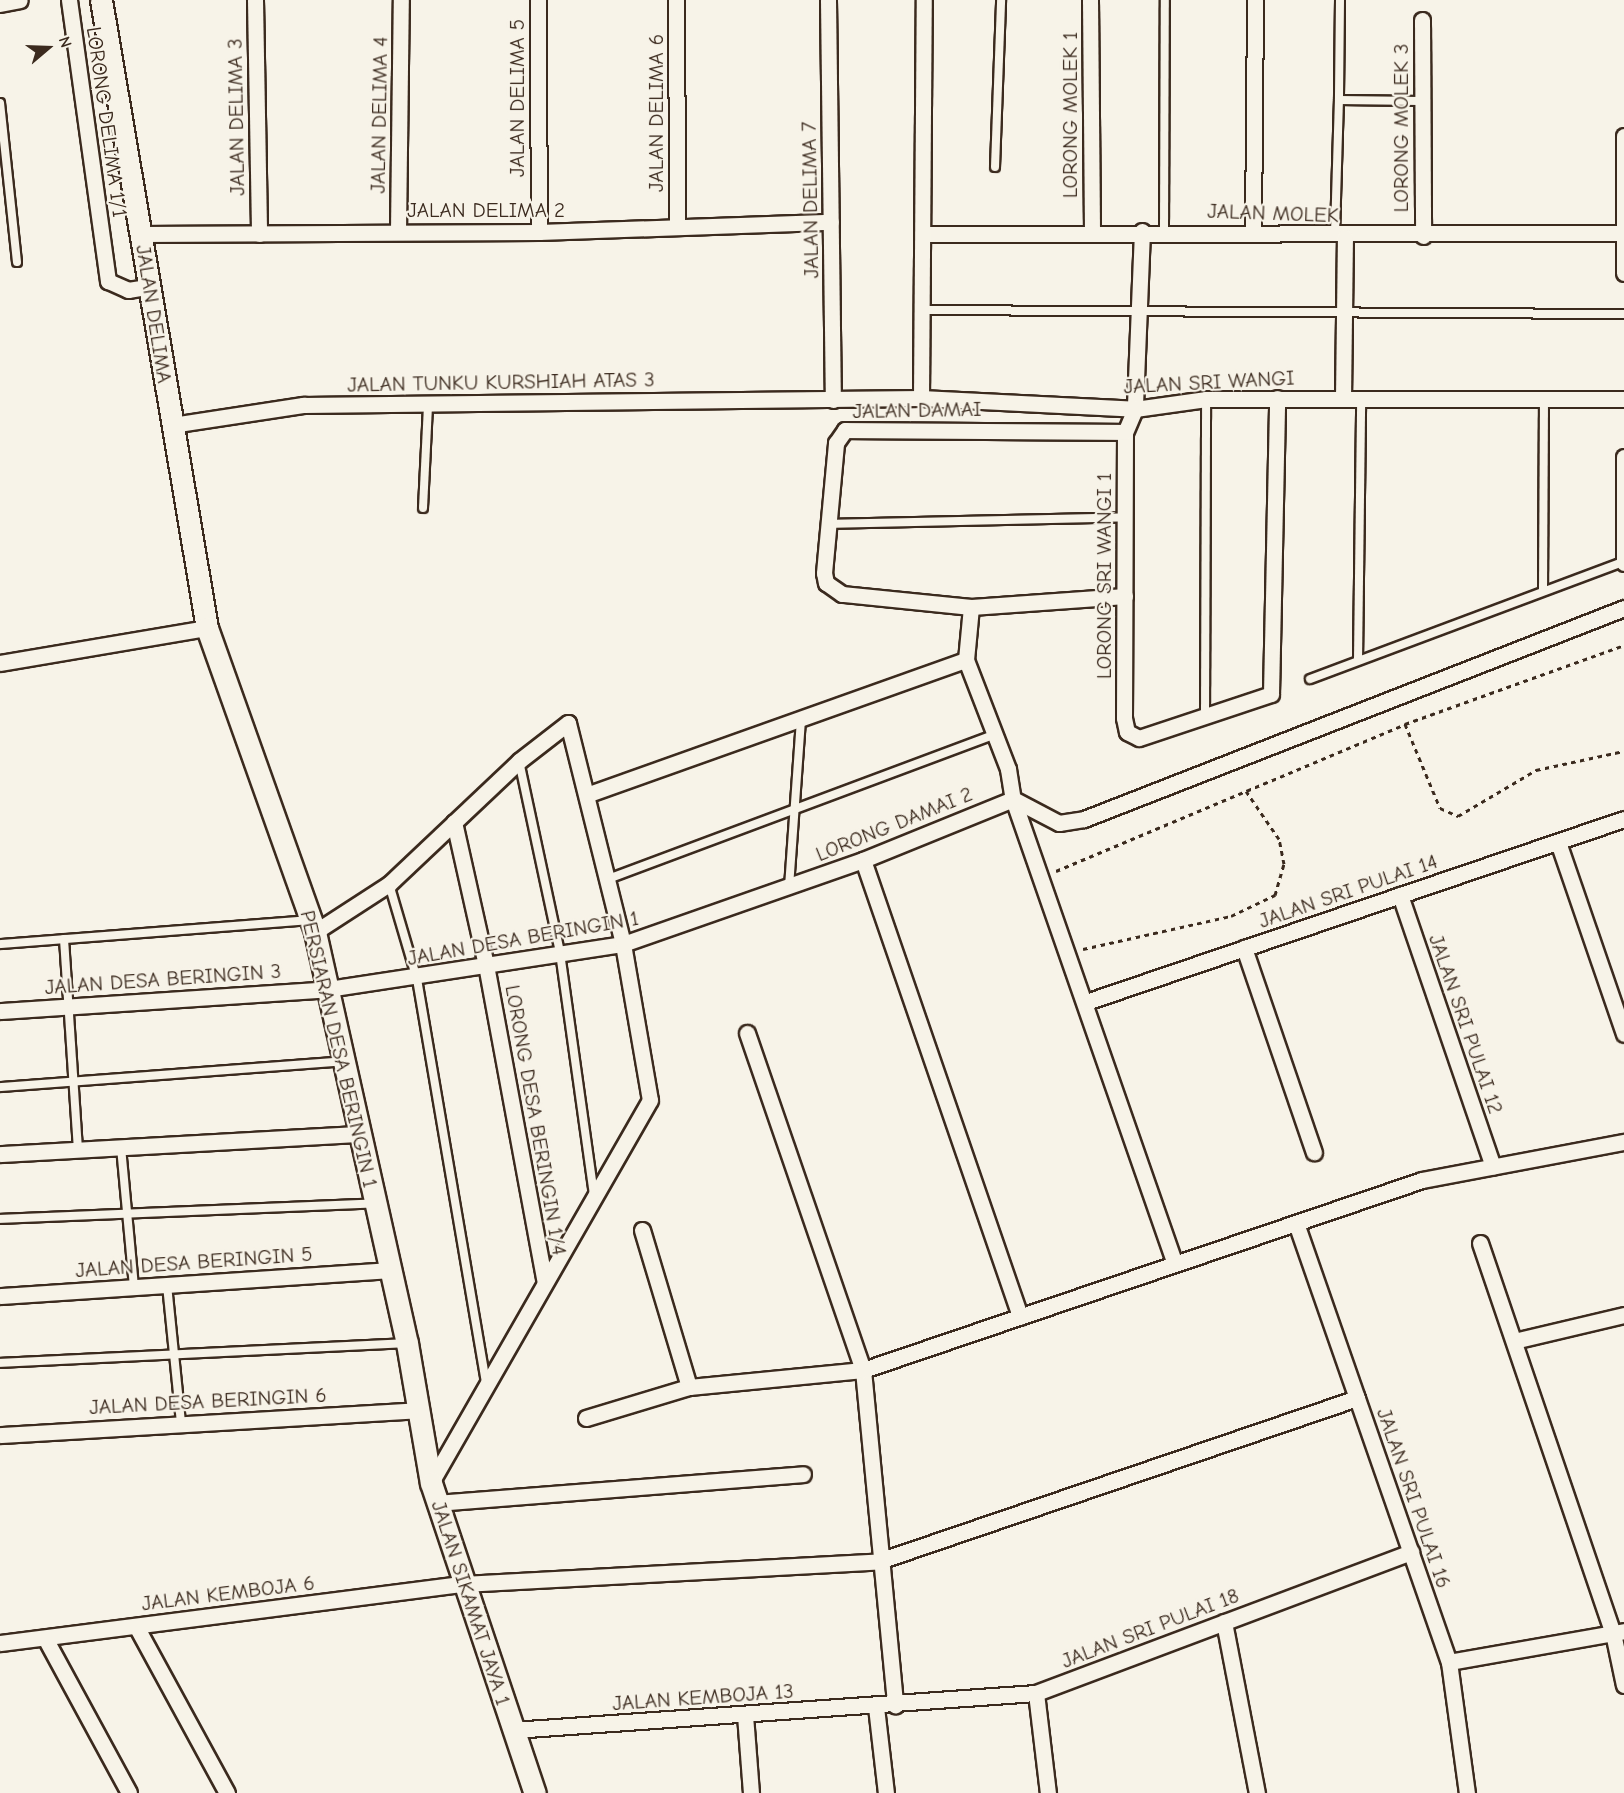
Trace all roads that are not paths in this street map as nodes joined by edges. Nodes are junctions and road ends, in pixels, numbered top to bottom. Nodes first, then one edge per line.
1 (20, 0) edge
2 (69, 0) edge
3 (101, 0) edge
4 (255, 0) edge
5 (401, 0) edge
6 (537, 0) edge
7 (676, 0) edge
8 (828, 0) edge
9 (924, 0) edge
10 (1001, 0) edge
11 (1090, 0) edge
12 (1165, 0) edge
13 (1255, 0) edge
14 (1340, 0) edge
15 (0, 4) edge
16 (1422, 20) dead end
17 (1339, 100) junction
18 (1420, 101) junction
19 (0, 104) edge
20 (1624, 136) edge
21 (995, 167) dead end
22 (831, 222) junction
23 (677, 226) junction
24 (1092, 230) junction
25 (398, 231) junction
26 (1142, 231) junction
27 (539, 232) junction
28 (1164, 232) junction
29 (1253, 232) junction
30 (1622, 232) junction
31 (141, 234) junction
32 (259, 234) junction
33 (924, 234) junction
34 (1340, 236) junction
35 (1423, 236) junction
36 (17, 262) dead end
37 (1624, 273) edge
38 (146, 287) junction
39 (923, 310) junction
40 (1140, 313) junction
41 (1624, 314) edge
42 (1346, 315) junction
43 (921, 398) junction
44 (1277, 398) junction
45 (1343, 398) junction
46 (1361, 398) junction
47 (1544, 398) junction
48 (1206, 399) junction
49 (1624, 399) edge
50 (833, 400) junction
51 (428, 404) junction
52 (1135, 409) junction
53 (172, 425) junction
54 (1125, 432) junction
55 (1624, 457) edge
56 (423, 508) dead end
57 (1127, 517) junction
58 (828, 524) junction
59 (1623, 563) edge
60 (1544, 591) junction
61 (1125, 596) junction
62 (970, 607) junction
63 (1624, 608) edge
64 (207, 628) junction
65 (966, 660) junction
66 (1359, 660) junction
67 (0, 663) edge
68 (1310, 679) dead end
69 (1204, 717) junction
70 (801, 719) junction
71 (994, 735) junction
72 (519, 761) junction
73 (589, 794) junction
74 (1013, 799) junction
75 (797, 807) junction
76 (1624, 819) edge
77 (454, 822) junction
78 (1558, 842) junction
79 (863, 860) junction
80 (608, 879) junction
81 (389, 884) junction
82 (789, 887) junction
83 (1400, 895) junction
84 (313, 926) junction
85 (64, 939) junction
86 (0, 944) edge
87 (623, 945) junction
88 (1244, 948) junction
89 (560, 953) junction
90 (486, 965) junction
91 (417, 979) junction
92 (328, 989) junction
93 (1086, 1002) junction
94 (69, 1007) junction
95 (0, 1011) edge
96 (747, 1033) dead end
97 (1624, 1034) edge
98 (344, 1061) junction
99 (72, 1082) junction
100 (0, 1087) edge
101 (358, 1134) junction
102 (1624, 1143) edge
103 (121, 1148) junction
104 (78, 1150) junction
105 (1314, 1152) dead end
106 (0, 1154) edge
107 (1493, 1167) junction
108 (594, 1196) junction
109 (375, 1203) junction
110 (128, 1214) junction
111 (0, 1219) edge
112 (1296, 1223) junction
113 (642, 1230) dead end
114 (1480, 1243) dead end
115 (1175, 1264) junction
116 (391, 1269) junction
117 (545, 1282) junction
118 (167, 1285) junction
119 (134, 1287) junction
120 (0, 1296) edge
121 (1624, 1315) edge
122 (1020, 1317) junction
123 (1514, 1341) junction
124 (407, 1343) junction
125 (174, 1355) junction
126 (0, 1363) edge
127 (863, 1370) junction
128 (487, 1385) junction
129 (689, 1387) junction
130 (1357, 1398) junction
131 (418, 1410) junction
132 (586, 1418) dead end
133 (181, 1424) junction
134 (0, 1435) edge
135 (803, 1474) dead end
136 (434, 1493) junction
137 (1411, 1552) junction
138 (879, 1561) junction
139 (461, 1584) junction
140 (1224, 1622) junction
141 (136, 1626) junction
142 (1619, 1632) edge
143 (45, 1638) junction
144 (0, 1643) edge
145 (1449, 1662) junction
146 (1624, 1685) edge
147 (1036, 1693) junction
148 (896, 1705) junction
149 (876, 1707) junction
150 (745, 1715) junction
151 (513, 1730) junction
152 (129, 1793) edge
153 (227, 1793) edge
154 (535, 1793) edge
155 (752, 1793) edge
156 (886, 1793) edge
157 (1048, 1793) edge
158 (1257, 1793) edge
159 (1467, 1793) edge

1 - 15 street
2 - 38 street, LORONG DELIMA 1/1
3 - 31 main road, JALAN DELIMA
4 - 32 street, JALAN DELIMA 3
5 - 25 street, JALAN DELIMA 4
6 - 27 street, JALAN DELIMA 5
7 - 23 street, JALAN DELIMA 6
8 - 22 street, JALAN DELIMA 7
9 - 33 street
10 - 21 lane
11 - 24 street, LORONG MOLEK 1
12 - 28 lane
13 - 29 street
14 - 17 lane
16 - 18 street, LORONG MOLEK 3
17 - 18 lane
17 - 34 lane
18 - 35 street, LORONG MOLEK 3
19 - 36 lane
20 - 30 street
22 - 23 street, JALAN DELIMA 2
22 - 50 street, JALAN DELIMA 7
23 - 27 street, JALAN DELIMA 2
24 - 26 street, JALAN MOLEK
24 - 33 street, JALAN MOLEK
25 - 27 street, JALAN DELIMA 2
25 - 32 street, JALAN DELIMA 2
26 - 28 street, JALAN MOLEK
26 - 40 street
28 - 29 street, JALAN MOLEK
29 - 34 street, JALAN MOLEK
30 - 35 street, JALAN MOLEK
30 - 37 street
31 - 32 street, JALAN DELIMA 2
31 - 38 main road, JALAN DELIMA
33 - 39 street
34 - 35 street, JALAN MOLEK
34 - 42 street
38 - 53 main road, JALAN DELIMA
39 - 40 lane
39 - 43 street
40 - 42 lane
40 - 52 street
41 - 42 lane
42 - 45 street
43 - 50 street, JALAN SRI WANGI
43 - 52 street, JALAN SRI WANGI
44 - 45 street, JALAN SRI WANGI
44 - 48 street, JALAN SRI WANGI
44 - 69 street
45 - 46 street, JALAN SRI WANGI
46 - 47 street, JALAN SRI WANGI
46 - 66 lane
47 - 49 street, JALAN SRI WANGI
47 - 60 lane
48 - 52 street, JALAN SRI WANGI
48 - 69 lane
50 - 51 street, JALAN TUNKU KURSHIAH ATAS 3
51 - 53 street, JALAN TUNKU KURSHIAH ATAS 3
51 - 56 lane
52 - 54 street, LORONG SRI WANGI 1
53 - 64 main road, JALAN DELIMA
54 - 57 street, LORONG SRI WANGI 1
54 - 58 street, JALAN DAMAI
55 - 59 street
57 - 58 lane
57 - 61 street, LORONG SRI WANGI 1
58 - 62 street, JALAN DAMAI
59 - 60 lane
60 - 66 lane
61 - 62 street, JALAN DAMAI
61 - 69 street, LORONG SRI WANGI 1
62 - 65 street
63 - 74 street
64 - 67 street
64 - 84 main road, PERSIARAN DESA BERINGIN 1
65 - 70 street
65 - 71 street
66 - 68 lane
70 - 73 street
70 - 75 lane
71 - 74 street
71 - 75 lane
72 - 73 street
72 - 77 street
72 - 89 lane
73 - 80 street
74 - 79 street, LORONG DAMAI 2
74 - 93 street
75 - 80 lane
75 - 82 lane
76 - 78 street, JALAN SRI PULAI 14
77 - 81 street
77 - 90 street, LORONG DESA BERINGIN 1/4
78 - 83 street, JALAN SRI PULAI 14
78 - 97 street
79 - 82 street, LORONG DAMAI 2
79 - 122 street
80 - 87 street
81 - 84 street
81 - 91 lane
82 - 87 street, JALAN DESA BERINGIN 1
83 - 88 street, JALAN SRI PULAI 14
83 - 107 street, JALAN SRI PULAI 12
84 - 85 lane
84 - 92 main road, PERSIARAN DESA BERINGIN 1
85 - 86 lane
85 - 94 lane
87 - 89 street, JALAN DESA BERINGIN 1
87 - 108 street
88 - 93 street, JALAN SRI PULAI 14
88 - 105 street
89 - 90 street, JALAN DESA BERINGIN 1
89 - 108 lane
90 - 91 street, JALAN DESA BERINGIN 1
90 - 117 street, LORONG DESA BERINGIN 1/4
91 - 92 street, JALAN DESA BERINGIN 1
91 - 128 lane
92 - 94 street, JALAN DESA BERINGIN 3
92 - 98 main road, PERSIARAN DESA BERINGIN 1
93 - 115 street
94 - 95 street, JALAN DESA BERINGIN 3
94 - 99 lane
96 - 127 street
98 - 99 lane
98 - 101 main road, PERSIARAN DESA BERINGIN 1
99 - 100 lane
99 - 104 lane
101 - 103 street
101 - 109 main road, PERSIARAN DESA BERINGIN 1
102 - 107 street
103 - 104 street
103 - 110 lane
104 - 106 street
107 - 112 street
108 - 117 street
109 - 110 lane
109 - 116 main road, PERSIARAN DESA BERINGIN 1
110 - 111 lane
110 - 119 lane
112 - 115 street
112 - 130 street, JALAN SRI PULAI 16
113 - 129 street
114 - 123 street
115 - 122 street
116 - 118 street, JALAN DESA BERINGIN 5
116 - 124 main road, PERSIARAN DESA BERINGIN 1
117 - 128 street
118 - 119 street, JALAN DESA BERINGIN 5
118 - 125 lane
119 - 120 street, JALAN DESA BERINGIN 5
121 - 123 street
122 - 127 street
123 - 142 street
124 - 125 lane
124 - 131 main road, PERSIARAN DESA BERINGIN 1
125 - 126 lane
125 - 133 lane
127 - 129 street
127 - 138 street
128 - 136 street
129 - 132 street
130 - 137 street, JALAN SRI PULAI 16
130 - 138 street, JALAN KEMBOJA 6
131 - 133 street, JALAN DESA BERINGIN 6
131 - 136 main road, JALAN SIKAMAT JAYA 1
133 - 134 street, JALAN DESA BERINGIN 6
135 - 136 street
136 - 139 main road, JALAN SIKAMAT JAYA 1
137 - 140 street, JALAN SRI PULAI 18
137 - 145 street, JALAN SRI PULAI 16
138 - 139 street, JALAN KEMBOJA 6
138 - 148 street
139 - 141 street, JALAN KEMBOJA 6
139 - 151 main road, JALAN SIKAMAT JAYA 1
140 - 147 street, JALAN SRI PULAI 18
140 - 158 street
141 - 143 street, JALAN KEMBOJA 6
141 - 153 street
142 - 145 street
142 - 146 street
143 - 144 street, JALAN KEMBOJA 6
143 - 152 street
145 - 159 street, JALAN SRI PULAI 16
147 - 148 street, JALAN SRI PULAI 18
147 - 157 street
148 - 149 street, JALAN KEMBOJA 13
149 - 150 street, JALAN KEMBOJA 13
149 - 156 street
150 - 151 street, JALAN KEMBOJA 13
150 - 155 street
151 - 154 main road, JALAN SIKAMAT JAYA 1

